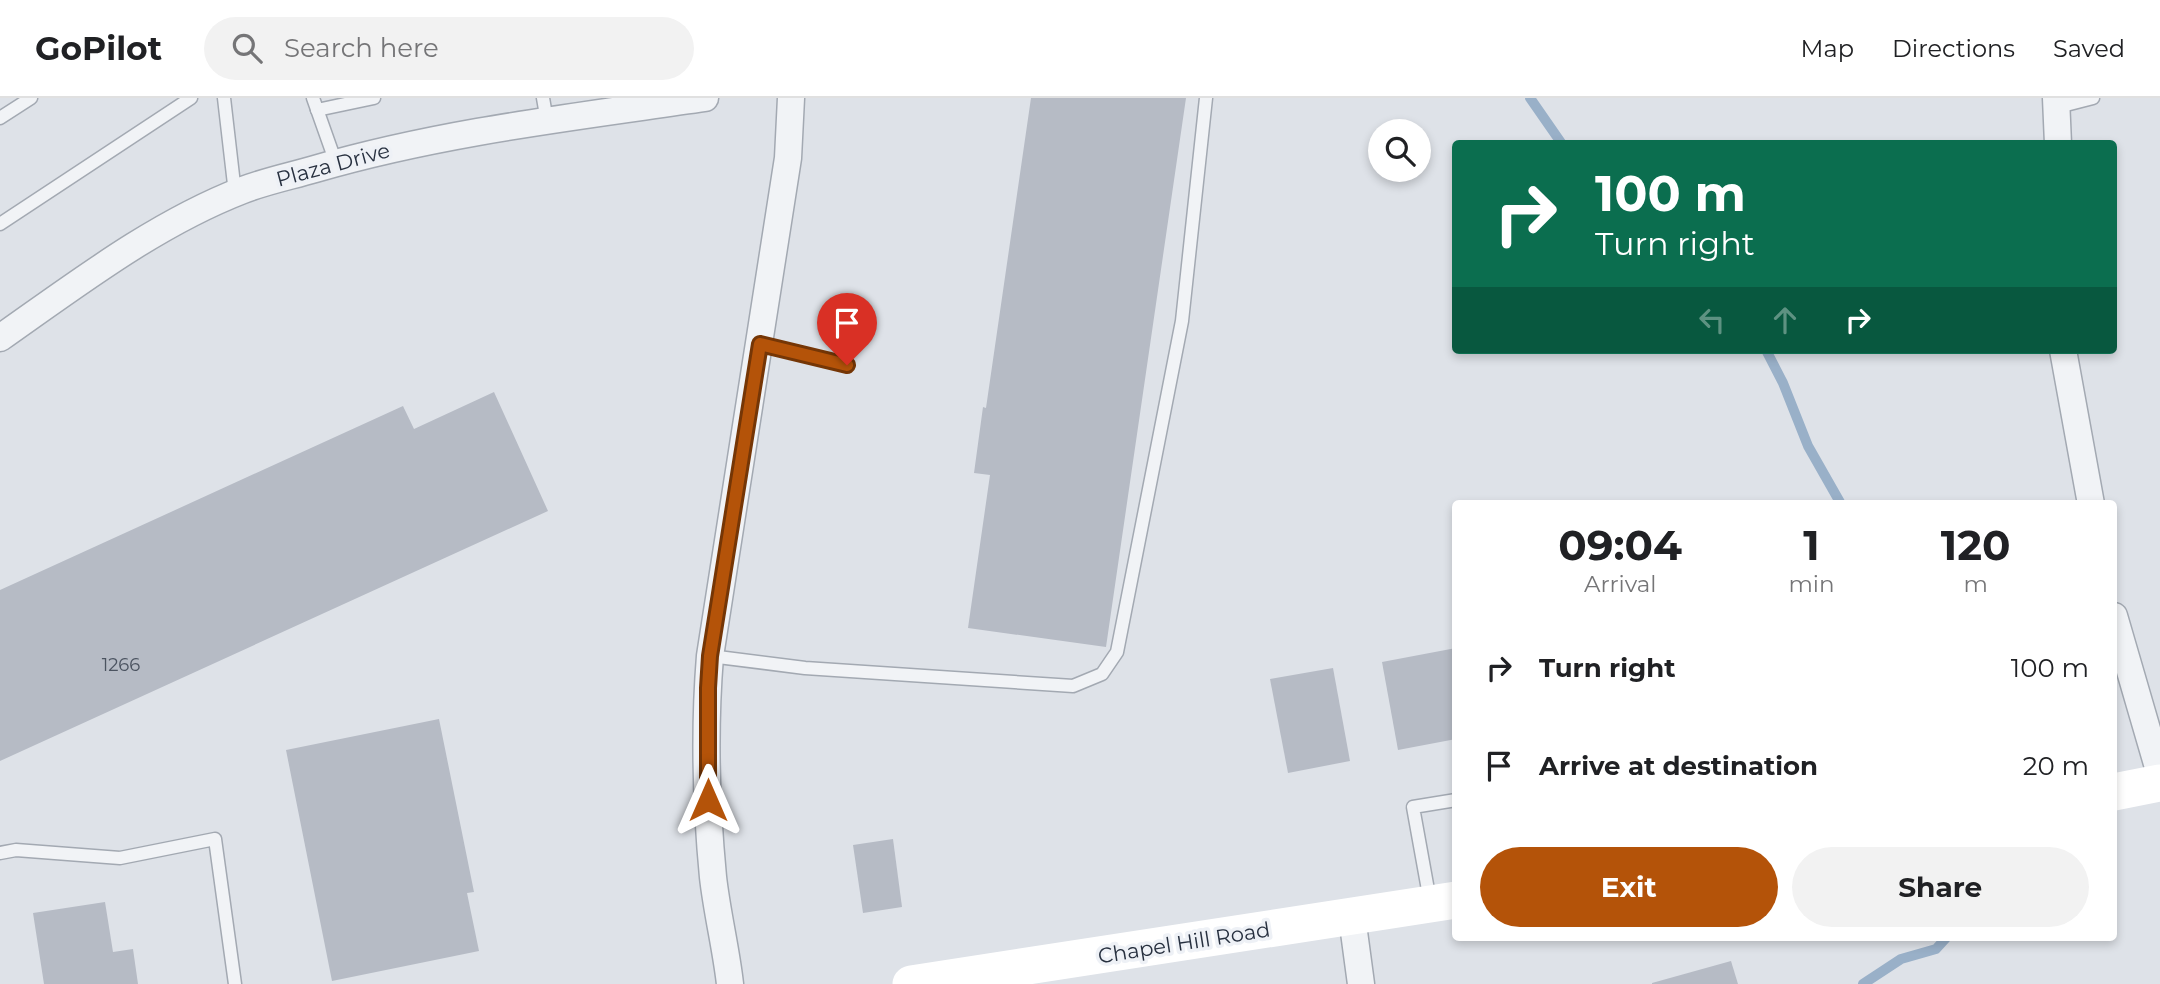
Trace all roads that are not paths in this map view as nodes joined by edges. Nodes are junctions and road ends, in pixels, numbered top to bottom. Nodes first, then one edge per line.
1 (31, 98) edge
2 (191, 98) edge
3 (224, 98) edge
4 (374, 98) edge
5 (705, 98) edge
6 (791, 98) edge
7 (1206, 98) edge
8 (2093, 98) edge
9 (2057, 102) edge
10 (315, 104) edge
11 (545, 109) edge
12 (0, 118) edge
13 (2058, 140) edge
14 (336, 163) junction
15 (236, 194) junction
16 (0, 225) edge
17 (0, 338) edge
18 (760, 344) junction
19 (2064, 354) edge
20 (847, 365) dead end
21 (2090, 500) edge
22 (2117, 626) edge
23 (710, 656) junction
24 (2160, 774) edge
25 (2160, 783) edge
26 (2117, 791) edge
27 (1452, 801) edge
28 (0, 853) edge
29 (1443, 902) edge
30 (1352, 918) junction
31 (235, 984) edge
32 (730, 984) edge
33 (911, 984) edge
34 (1361, 984) edge

1 - 12 lane
2 - 16 lane
3 - 15 lane
4 - 10 lane
5 - 11 street, Plaza Drive
6 - 18 street
7 - 23 lane
8 - 9 lane
9 - 13 street
10 - 14 lane
11 - 14 street, Plaza Drive
14 - 15 street, Plaza Drive
15 - 17 street, Plaza Drive
18 - 20 lane
18 - 23 street
19 - 21 street
22 - 24 street
23 - 32 street
25 - 26 main road
27 - 29 lane
28 - 31 lane
29 - 30 main road, Chapel Hill Road
30 - 33 main road, Chapel Hill Road
30 - 34 street

